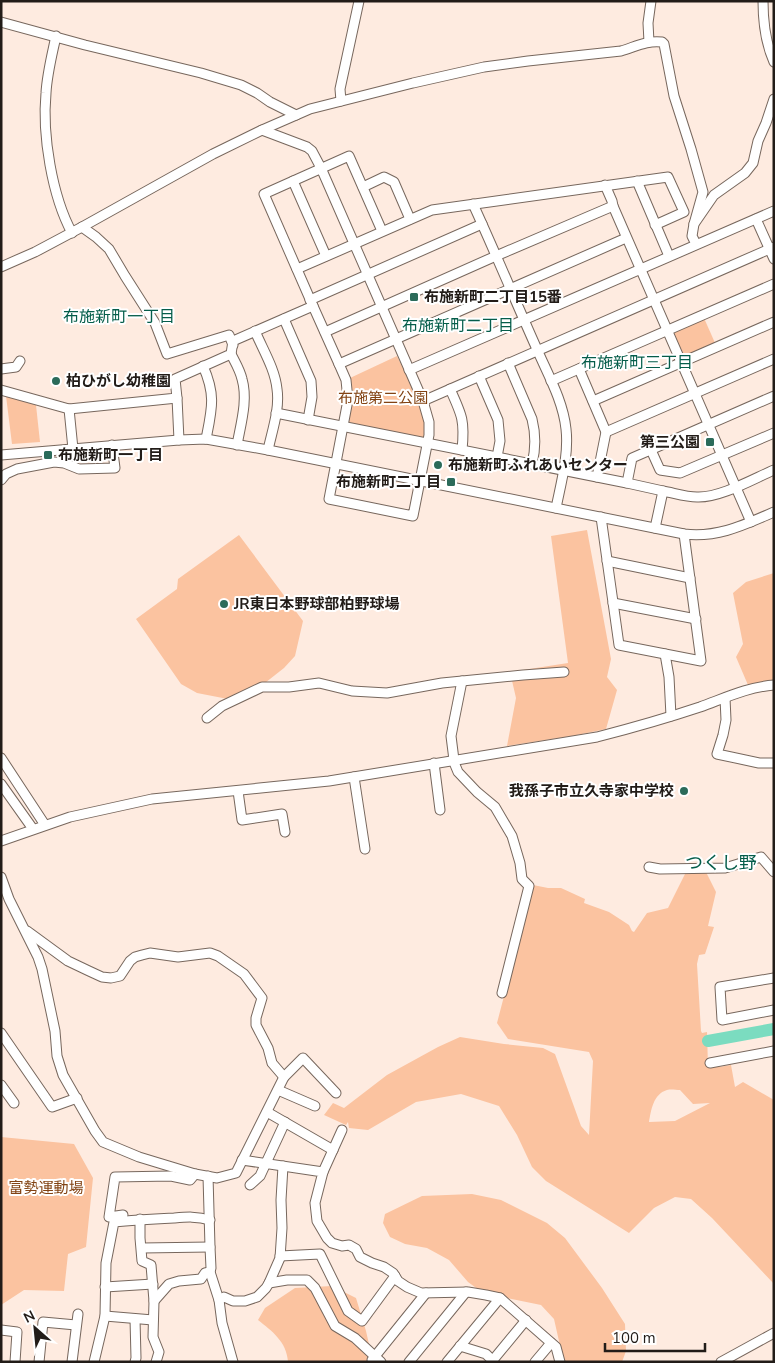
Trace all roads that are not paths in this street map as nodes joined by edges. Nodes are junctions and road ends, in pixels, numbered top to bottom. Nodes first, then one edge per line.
1 (359, 1) edge
2 (651, 1) edge
3 (763, 1) edge
4 (1, 22) edge
5 (56, 36) junction
6 (649, 42) junction
7 (771, 49) edge
8 (774, 62) edge
9 (774, 99) edge
10 (341, 101) junction
11 (296, 115) junction
12 (262, 130) junction
13 (321, 168) junction
14 (292, 181) junction
15 (637, 181) junction
16 (605, 186) junction
17 (363, 187) junction
18 (473, 204) junction
19 (612, 206) junction
20 (774, 211) edge
21 (756, 218) junction
22 (410, 219) junction
23 (482, 224) junction
24 (655, 224) junction
25 (694, 224) junction
26 (82, 227) junction
27 (382, 231) junction
28 (72, 233) junction
29 (626, 238) junction
30 (354, 243) junction
31 (696, 244) junction
32 (772, 248) edge
33 (326, 256) junction
34 (496, 256) junction
35 (669, 256) junction
36 (774, 259) edge
37 (1, 268) edge
38 (297, 269) junction
39 (640, 269) junction
40 (368, 275) junction
41 (774, 284) edge
42 (510, 288) junction
43 (653, 300) junction
44 (311, 303) junction
45 (382, 306) junction
46 (284, 319) junction
47 (523, 319) junction
48 (774, 322) edge
49 (667, 331) junction
50 (255, 332) junction
51 (325, 332) junction
52 (396, 338) junction
53 (232, 350) junction
54 (537, 351) junction
55 (774, 359) edge
56 (20, 361) dead end
57 (681, 362) junction
58 (508, 363) junction
59 (340, 364) junction
60 (202, 366) junction
61 (1, 369) edge
62 (579, 369) junction
63 (409, 370) junction
64 (479, 376) junction
65 (551, 381) junction
66 (450, 389) junction
67 (1, 390) edge
68 (694, 393) junction
69 (774, 396) edge
70 (177, 398) junction
71 (423, 401) junction
72 (593, 401) junction
73 (69, 409) junction
74 (276, 413) junction
75 (308, 420) junction
76 (708, 424) junction
77 (343, 426) junction
78 (606, 432) junction
79 (774, 433) edge
80 (206, 439) junction
81 (179, 440) junction
82 (428, 443) junction
83 (112, 445) junction
84 (237, 445) junction
85 (73, 449) junction
86 (268, 450) junction
87 (462, 450) junction
88 (651, 450) junction
89 (1, 455) edge
90 (722, 455) junction
91 (497, 457) junction
92 (336, 464) junction
93 (532, 464) junction
94 (564, 470) junction
95 (774, 470) edge
96 (597, 477) junction
97 (1, 480) edge
98 (420, 481) junction
99 (627, 483) junction
100 (736, 486) junction
101 (663, 491) junction
102 (556, 508) junction
103 (774, 512) edge
104 (601, 517) junction
105 (751, 522) junction
106 (655, 528) junction
107 (684, 534) junction
108 (607, 561) junction
109 (690, 578) junction
110 (614, 603) junction
111 (696, 619) junction
112 (665, 654) junction
113 (564, 672) dead end
114 (462, 681) junction
115 (774, 685) edge
116 (725, 698) junction
117 (671, 716) junction
118 (207, 718) dead end
119 (1, 758) edge
120 (454, 760) junction
121 (434, 763) junction
122 (774, 763) edge
123 (354, 777) junction
124 (1, 784) edge
125 (238, 790) junction
126 (440, 810) dead end
127 (45, 825) junction
128 (33, 829) junction
129 (285, 832) dead end
130 (1, 841) edge
131 (366, 849) dead end
132 (649, 867) dead end
133 (774, 872) edge
134 (1, 877) edge
135 (24, 930) junction
136 (774, 978) edge
137 (502, 993) dead end
138 (774, 1010) edge
139 (1, 1033) edge
140 (774, 1050) edge
141 (710, 1063) dead end
142 (284, 1077) junction
143 (1, 1085) edge
144 (278, 1090) junction
145 (336, 1093) dead end
146 (77, 1098) junction
147 (14, 1103) dead end
148 (314, 1106) dead end
149 (267, 1112) junction
150 (285, 1122) junction
151 (342, 1130) dead end
152 (332, 1150) junction
153 (242, 1160) junction
154 (265, 1163) junction
155 (283, 1166) junction
156 (323, 1172) junction
157 (195, 1174) junction
158 (208, 1176) junction
159 (250, 1185) dead end
160 (209, 1216) junction
161 (140, 1219) junction
162 (330, 1241) junction
163 (210, 1247) junction
164 (142, 1248) junction
165 (318, 1254) junction
166 (280, 1256) junction
167 (210, 1272) junction
168 (395, 1276) junction
169 (269, 1282) junction
170 (153, 1284) junction
171 (105, 1287) junction
172 (466, 1292) junction
173 (426, 1293) junction
174 (500, 1298) junction
175 (219, 1300) junction
176 (154, 1301) junction
177 (78, 1314) dead end
178 (105, 1316) junction
179 (135, 1319) junction
180 (153, 1320) junction
181 (526, 1320) junction
182 (76, 1325) junction
183 (1, 1330) edge
184 (774, 1332) edge
185 (551, 1342) junction
186 (460, 1346) junction
187 (376, 1360) edge
188 (450, 1360) edge
189 (494, 1361) edge
190 (15, 1362) edge
191 (39, 1362) edge
192 (72, 1362) edge
193 (94, 1362) edge
194 (135, 1362) edge
195 (156, 1362) edge
196 (233, 1362) edge
197 (409, 1362) edge
198 (534, 1362) edge
199 (560, 1362) edge
200 (721, 1362) edge

1 - 10 street
2 - 6 street
3 - 7 street
4 - 5 street
5 - 11 street
5 - 28 street
6 - 10 street
6 - 25 street
7 - 8 street
9 - 25 street
10 - 11 street
11 - 12 street
12 - 13 street
12 - 26 street
13 - 14 street
13 - 17 street
13 - 30 street
14 - 33 street
14 - 38 street
15 - 16 street
15 - 24 street
15 - 24 street
16 - 18 street
16 - 19 street
17 - 22 street
17 - 27 street
18 - 22 street
18 - 23 street
19 - 29 street
19 - 34 street
20 - 21 street
21 - 31 street
21 - 32 street
22 - 27 street
23 - 34 street
23 - 40 street
24 - 35 street
25 - 31 street
26 - 28 street
26 - 53 street
27 - 30 street
28 - 37 street
29 - 39 street
29 - 42 street
30 - 33 street
30 - 40 street
31 - 35 street
32 - 36 street
32 - 43 street
33 - 38 street
34 - 42 street
34 - 45 street
35 - 39 street
38 - 44 street
39 - 43 street
39 - 47 street
40 - 44 street
40 - 45 street
41 - 49 street
42 - 47 street
42 - 52 street
43 - 49 street
43 - 54 street
44 - 46 street
44 - 51 street
45 - 51 street
45 - 52 street
46 - 50 street
46 - 75 street
47 - 54 street
47 - 63 street
48 - 57 street
49 - 57 street
49 - 62 street
50 - 53 street
50 - 74 street
51 - 59 street
52 - 59 street
52 - 63 street
53 - 60 street
53 - 84 street
54 - 58 street
54 - 65 street
55 - 68 street
56 - 61 street
57 - 68 street
57 - 72 street
58 - 64 street
58 - 93 street
59 - 77 street
60 - 70 street
60 - 80 street
62 - 65 street
62 - 72 street
63 - 71 street
64 - 66 street
64 - 91 street
65 - 94 street
66 - 71 street
66 - 87 street
67 - 73 street
68 - 76 street
68 - 78 street
69 - 76 street
70 - 73 street
70 - 81 street
71 - 82 street
72 - 78 street
73 - 85 street
74 - 75 street
74 - 86 street
75 - 77 street
76 - 88 street
76 - 90 street
77 - 82 street
77 - 92 street
78 - 96 street
79 - 90 street
80 - 81 street
80 - 84 street
81 - 83 street
82 - 87 street
82 - 98 street
83 - 85 street
83 - 97 street
84 - 86 street
85 - 89 street
86 - 92 street
87 - 91 street
88 - 90 street
88 - 99 street
90 - 100 street
91 - 93 street
92 - 98 street
92 - 98 street
93 - 94 street
94 - 96 street
94 - 102 street
95 - 100 street
96 - 99 street
98 - 102 street
99 - 101 street
100 - 101 street
100 - 105 street
101 - 106 street
102 - 104 street
103 - 105 street
104 - 106 street
104 - 108 street
105 - 107 street
106 - 107 street
107 - 109 street
108 - 109 street
108 - 110 street
109 - 111 street
110 - 111 street
110 - 112 street
111 - 112 street
112 - 117 street
113 - 114 street
114 - 118 street
114 - 120 street
115 - 116 street
116 - 117 street
116 - 122 street
117 - 120 street
119 - 127 street
120 - 121 street
120 - 137 street
121 - 123 street
121 - 126 street
123 - 125 street
123 - 131 street
124 - 128 street
125 - 127 street
125 - 129 street
127 - 128 street
128 - 130 street
132 - 133 street
134 - 135 street
135 - 142 street
135 - 146 street
136 - 138 street
139 - 146 street
140 - 141 street
142 - 144 street
142 - 145 street
143 - 147 street
144 - 148 street
144 - 149 street
146 - 157 street
149 - 150 street
149 - 153 street
150 - 152 street
150 - 154 street
151 - 152 street
152 - 156 street
153 - 154 street
153 - 158 street
154 - 155 street
154 - 159 street
155 - 156 street
155 - 166 street
156 - 162 street
157 - 158 street
157 - 160 street
158 - 160 street
160 - 161 street
160 - 163 street
161 - 164 street
161 - 171 street
162 - 165 street
162 - 168 street
163 - 164 street
163 - 167 street
164 - 170 street
165 - 166 street
165 - 168 street
166 - 169 street
167 - 175 street
167 - 176 street
168 - 173 street
169 - 175 street
169 - 187 street
170 - 171 street
170 - 176 street
171 - 178 street
172 - 173 street
172 - 174 street
172 - 197 street
173 - 187 street
174 - 181 street
174 - 186 street
175 - 196 street
176 - 180 street
177 - 182 street
178 - 179 street
178 - 193 street
179 - 180 street
179 - 194 street
180 - 195 street
181 - 185 street
181 - 189 street
182 - 191 street
182 - 192 street
183 - 190 street
184 - 200 street
185 - 198 street
185 - 199 street
186 - 188 street
186 - 189 street

